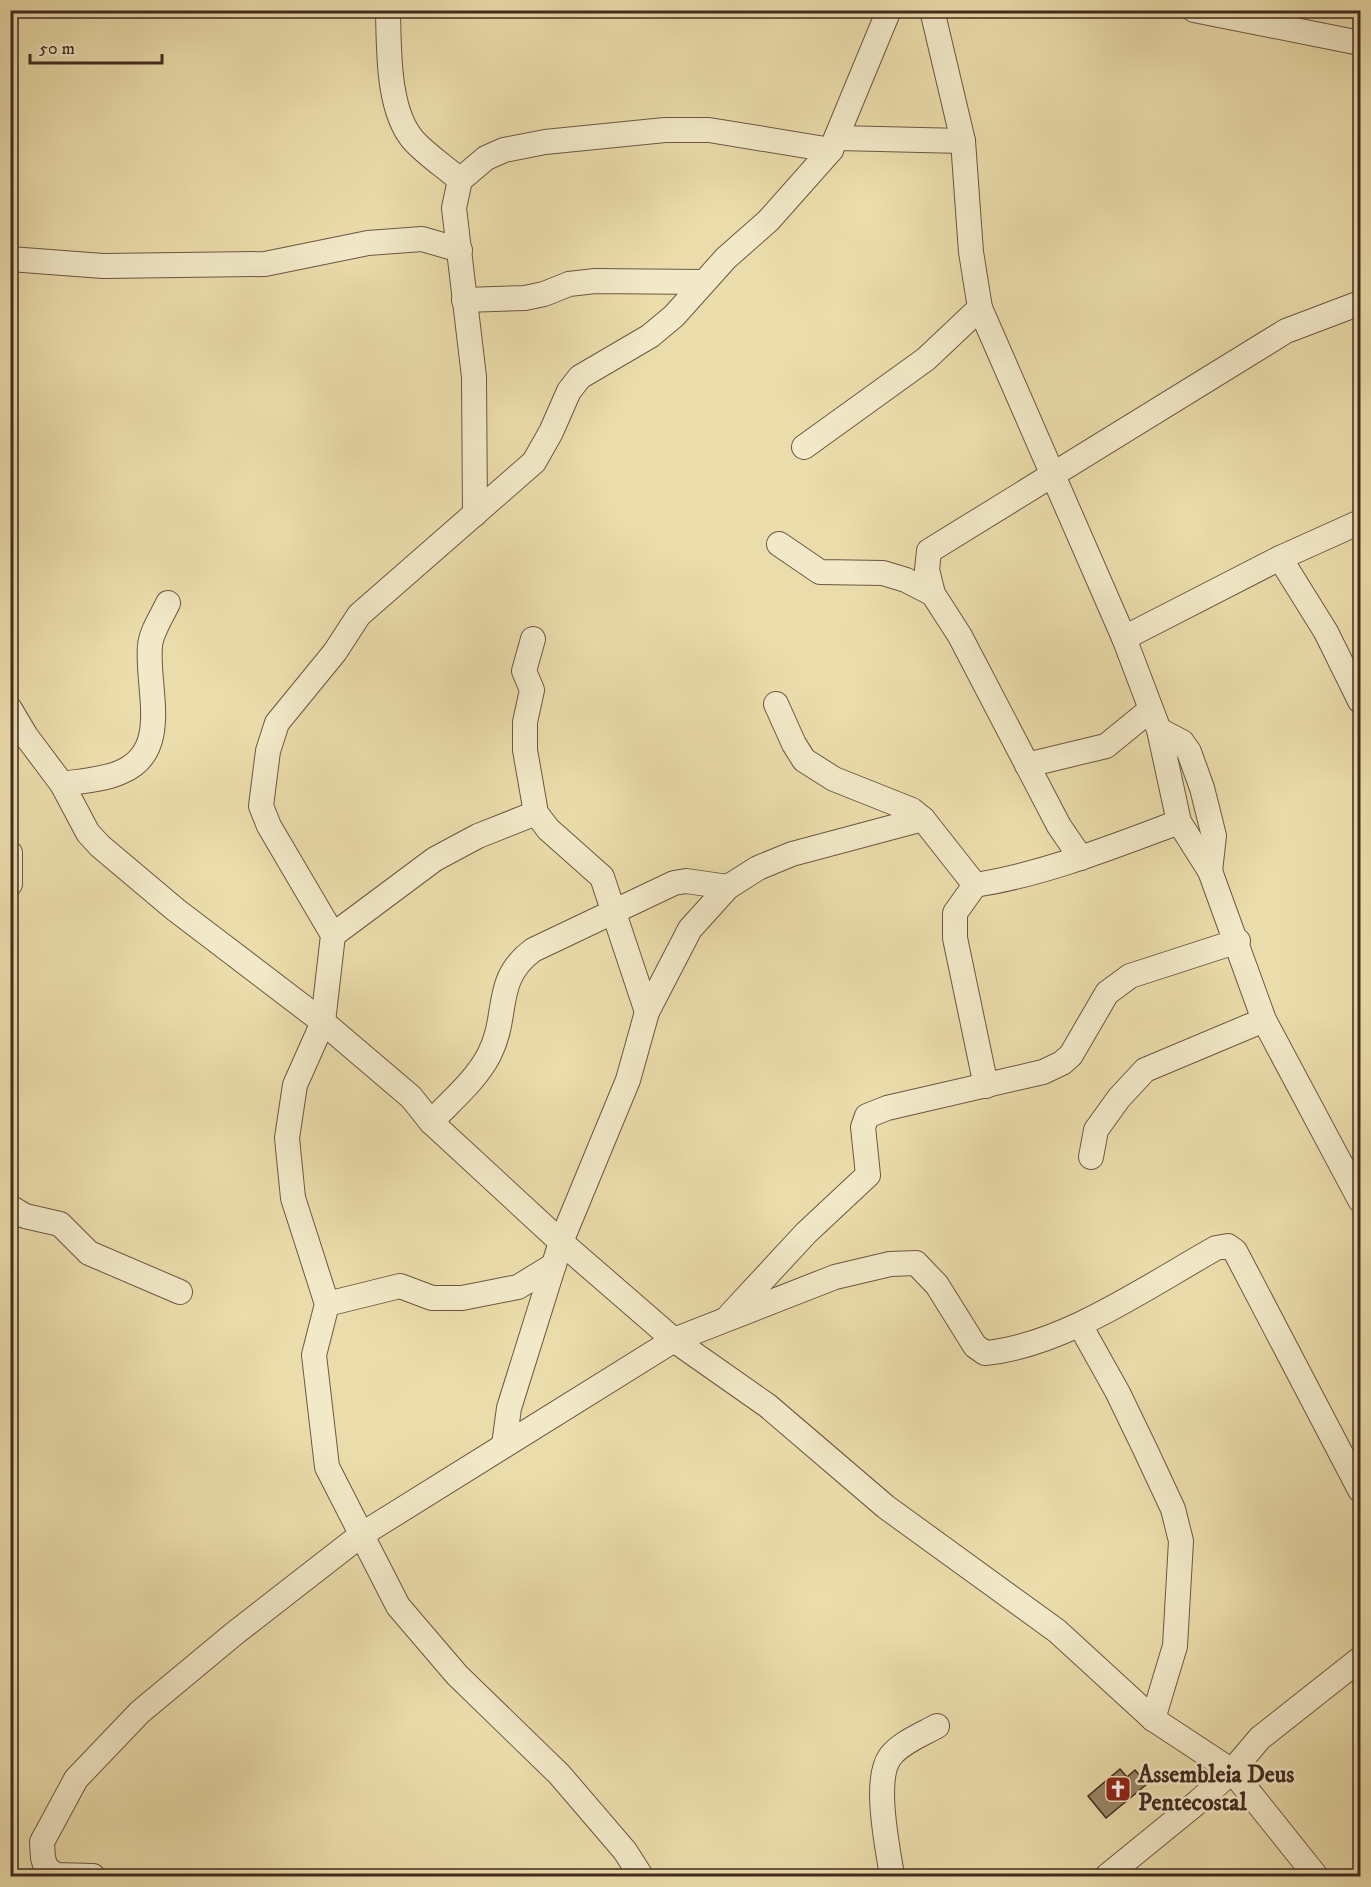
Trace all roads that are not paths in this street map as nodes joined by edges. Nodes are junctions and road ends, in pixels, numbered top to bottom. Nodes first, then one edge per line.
1 (387, 10) edge
2 (888, 10) edge
3 (932, 10) edge
4 (1194, 10) edge
5 (1360, 43) edge
6 (963, 141) junction
7 (834, 144) junction
8 (460, 180) junction
9 (454, 208) junction
10 (423, 238) junction
11 (460, 250) junction
12 (10, 259) edge
13 (703, 282) junction
14 (464, 300) junction
15 (1360, 303) edge
16 (980, 308) junction
17 (804, 447) dead end
18 (1053, 476) junction
19 (475, 514) junction
20 (1360, 522) edge
21 (779, 544) dead end
22 (1280, 558) junction
23 (933, 594) junction
24 (168, 603) dead end
25 (1124, 638) junction
26 (533, 639) dead end
27 (1360, 701) edge
28 (776, 704) dead end
29 (10, 709) edge
30 (1155, 720) junction
31 (18, 738) edge
32 (1027, 765) junction
33 (62, 784) junction
34 (536, 813) junction
35 (923, 819) junction
36 (1179, 822) junction
37 (10, 853) edge
38 (1081, 858) junction
39 (1210, 871) junction
40 (10, 884) edge
41 (975, 885) junction
42 (728, 887) junction
43 (614, 912) junction
44 (333, 935) junction
45 (1238, 941) junction
46 (647, 1012) junction
47 (1264, 1020) junction
48 (328, 1027) junction
49 (986, 1086) junction
50 (431, 1122) junction
51 (1091, 1157) dead end
52 (1360, 1199) edge
53 (10, 1207) edge
54 (557, 1253) junction
55 (518, 1287) junction
56 (180, 1292) dead end
57 (546, 1292) junction
58 (327, 1304) junction
59 (727, 1318) junction
60 (1080, 1325) junction
61 (674, 1340) junction
62 (504, 1445) junction
63 (1360, 1490) edge
64 (361, 1535) junction
65 (1360, 1659) edge
66 (1153, 1719) junction
67 (937, 1726) dead end
68 (1232, 1771) junction
69 (42, 1872) edge
70 (93, 1876) edge
71 (641, 1876) edge
72 (892, 1876) edge
73 (1107, 1876) edge
74 (1316, 1876) edge

1 - 8 street
2 - 7 street
3 - 6 street
4 - 5 street
6 - 7 street
6 - 16 street
7 - 8 street
7 - 13 street
8 - 9 street
9 - 10 street
9 - 11 street
10 - 11 street
10 - 12 street
11 - 14 street
13 - 14 street
13 - 19 street
14 - 19 street
15 - 18 street
16 - 17 street
16 - 18 street
18 - 23 street
18 - 25 street
19 - 44 street
20 - 22 street
21 - 23 street
22 - 25 street
22 - 27 street
23 - 32 street
24 - 33 street
25 - 30 street
26 - 34 street
28 - 35 street
29 - 31 street
30 - 32 street
30 - 36 street
30 - 39 street
31 - 33 street
32 - 38 street
33 - 48 street
34 - 43 street
34 - 44 street
35 - 41 street
35 - 42 street
36 - 38 street
36 - 39 street
37 - 40 street
38 - 41 street
39 - 45 street
41 - 49 street
42 - 43 street
42 - 46 street
43 - 46 street
43 - 50 street
44 - 48 street
45 - 47 street
45 - 49 street
46 - 54 street
47 - 51 street
47 - 52 street
48 - 50 street
48 - 58 street
49 - 59 street
50 - 54 street
53 - 56 street
54 - 55 street
54 - 57 street
54 - 61 street
55 - 57 street
55 - 58 street
57 - 62 street
58 - 64 street
59 - 60 street
59 - 61 street
60 - 63 street
60 - 66 street
61 - 62 street
61 - 66 street
62 - 64 street
64 - 69 street
64 - 71 street
65 - 68 street
66 - 68 street
67 - 72 street
68 - 73 street
68 - 74 street
69 - 70 street

